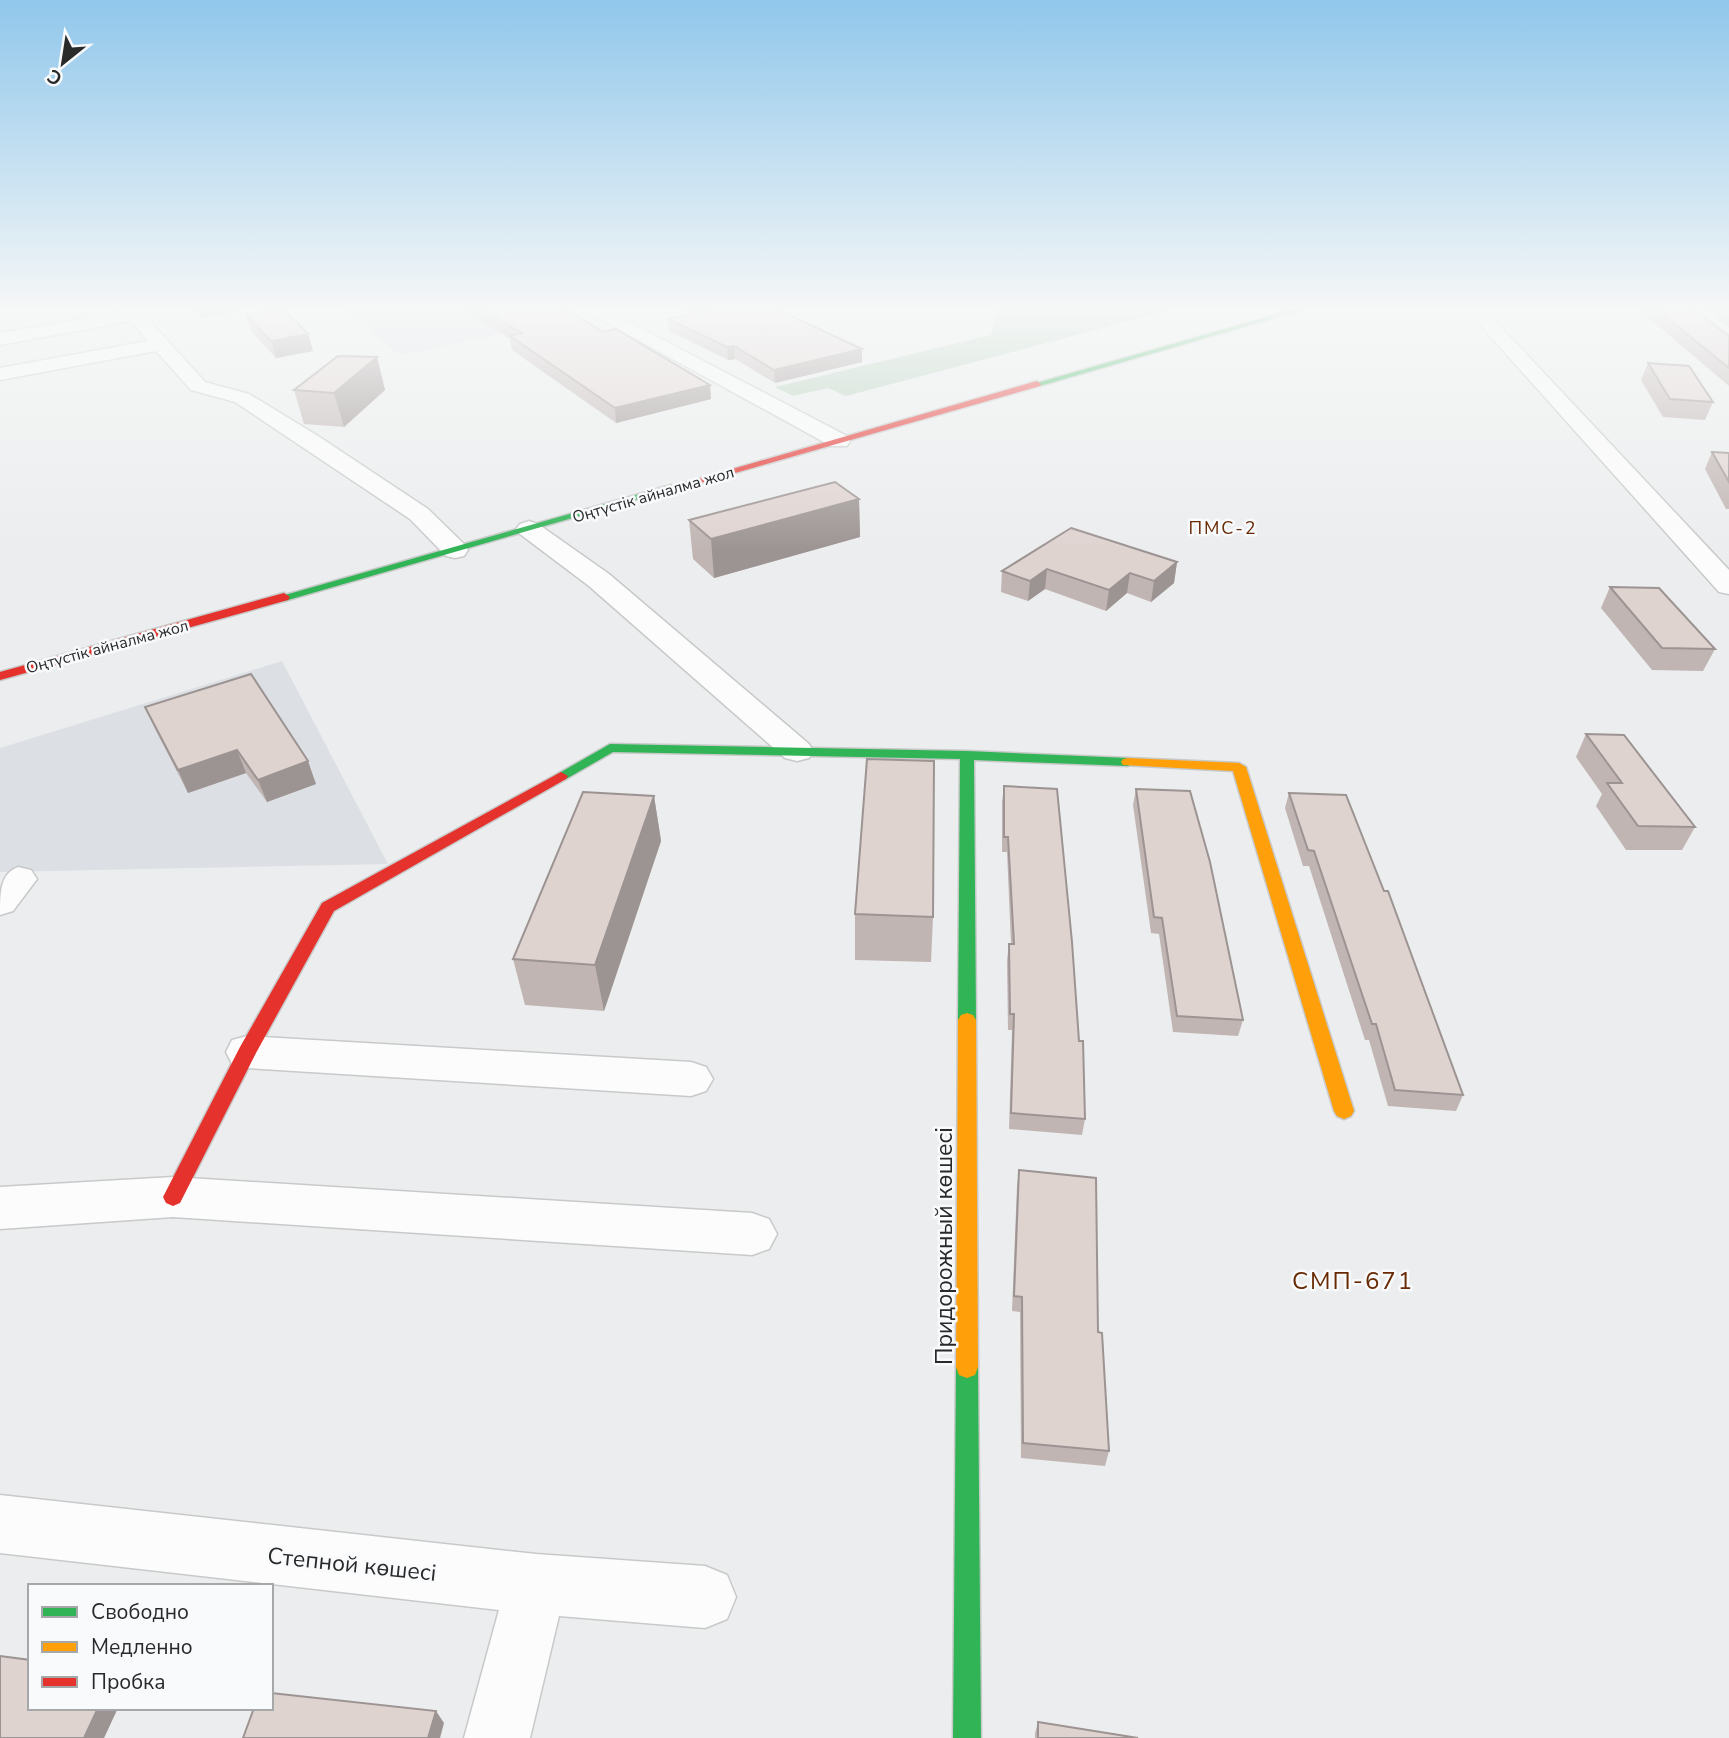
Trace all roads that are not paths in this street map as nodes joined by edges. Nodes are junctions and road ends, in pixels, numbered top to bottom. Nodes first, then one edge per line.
1 (209, 389) edge
2 (741, 389) edge
3 (1021, 389) edge
4 (1548, 389) edge
5 (839, 441) junction
6 (529, 529) junction
7 (455, 550) junction
8 (1729, 586) edge
9 (0, 676) edge
10 (797, 751) junction
11 (967, 755) junction
12 (247, 1052) junction
13 (691, 1079) dead end
14 (1344, 1111) dead end
15 (173, 1197) junction
16 (0, 1208) edge
17 (752, 1234) dead end
18 (0, 1524) edge
19 (536, 1584) junction
20 (705, 1597) dead end
21 (498, 1738) edge
22 (967, 1738) edge

1 - 7 street
2 - 5 street
3 - 5 main road, Оңтүстік айналма жол
4 - 8 street
5 - 6 main road, Оңтүстік айналма жол
6 - 7 main road, Оңтүстік айналма жол
6 - 10 street
7 - 9 main road, Оңтүстік айналма жол
10 - 11 main road
10 - 12 main road
11 - 14 main road
11 - 22 main road, Придорожный көшесі
12 - 13 street
12 - 15 main road
15 - 16 street
15 - 17 street
18 - 19 street, Степной көшесі
19 - 20 street, Степной көшесі
19 - 21 street

